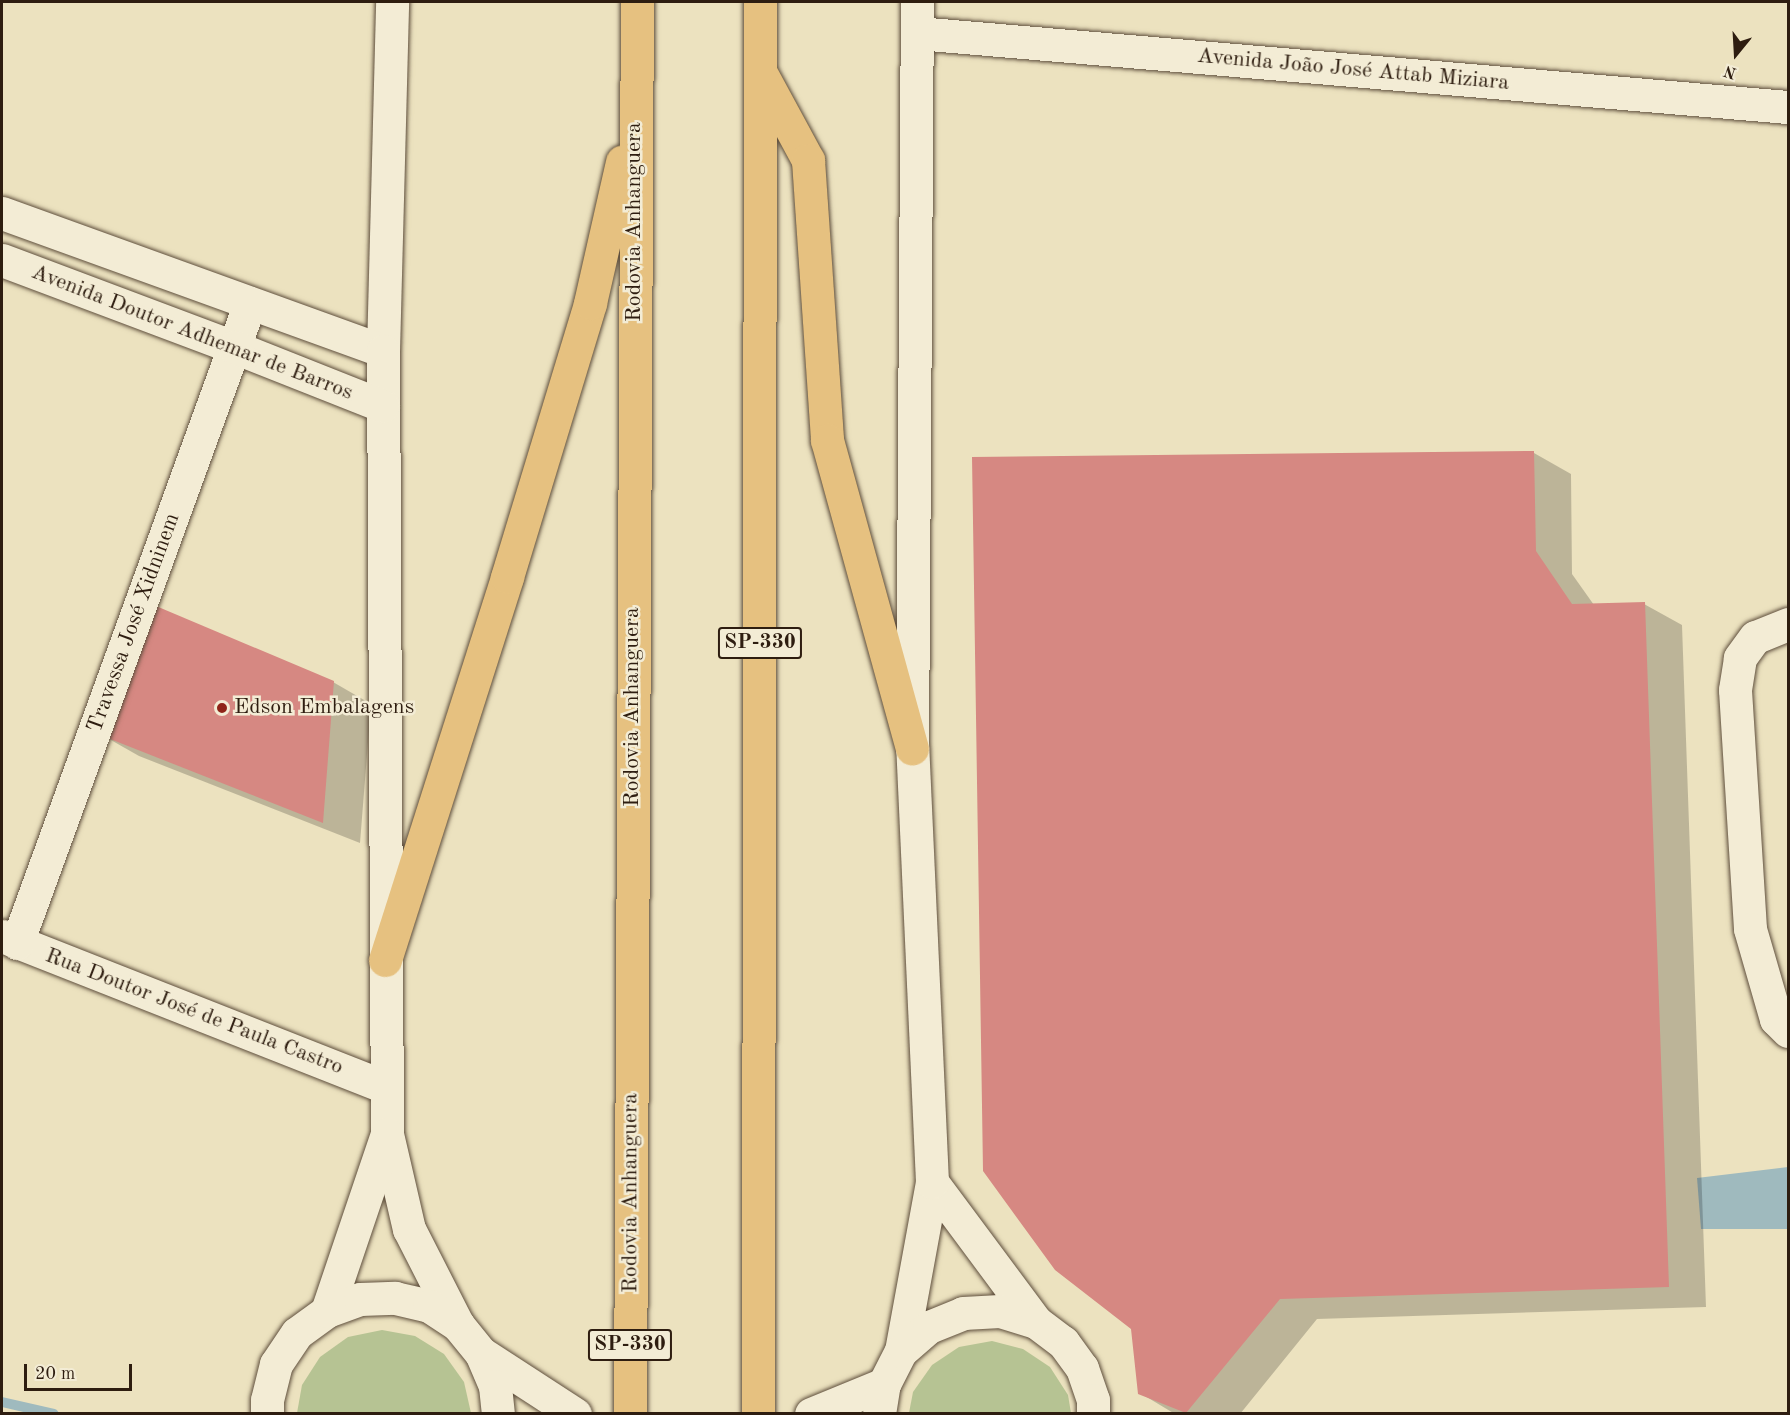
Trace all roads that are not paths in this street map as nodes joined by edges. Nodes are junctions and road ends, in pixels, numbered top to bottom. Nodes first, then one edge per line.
1 (392, 2) edge
2 (637, 2) edge
3 (760, 2) edge
4 (917, 17) edge
5 (760, 72) junction
6 (636, 84) junction
7 (1788, 107) edge
8 (3, 217) edge
9 (2, 260) edge
10 (250, 303) junction
11 (234, 347) junction
12 (383, 351) junction
13 (383, 406) junction
14 (1788, 624) edge
15 (912, 748) junction
16 (9, 940) edge
17 (385, 960) junction
18 (1788, 1031) edge
19 (386, 1087) junction
20 (387, 1134) junction
21 (932, 1182) junction
22 (327, 1311) junction
23 (1036, 1322) junction
24 (458, 1325) junction
25 (901, 1351) junction
26 (481, 1353) junction
27 (882, 1399) edge
28 (267, 1413) edge
29 (498, 1413) edge
30 (575, 1413) edge
31 (630, 1413) edge
32 (758, 1413) edge
33 (811, 1413) edge
34 (1093, 1413) edge

1 - 12 street
2 - 6 highway, Rodovia Anhanguera / SP-330
3 - 5 highway, SP-330
4 - 7 street, Avenida João José Attab Miziara
4 - 15 street
5 - 15 highway
5 - 32 highway, SP-330
6 - 17 highway
6 - 31 highway, Rodovia Anhanguera / SP-330
8 - 10 street, Avenida Doutor Adhemar de Barros
9 - 11 street, Avenida Doutor Adhemar de Barros
10 - 11 street, Travessa José Xidninem
10 - 12 street, Avenida Doutor Adhemar de Barros
11 - 13 street, Avenida Doutor Adhemar de Barros
11 - 16 street, Travessa José Xidninem
12 - 13 street
13 - 17 street
14 - 18 street
15 - 21 street
16 - 19 street, Rua Doutor José de Paula Castro
17 - 19 street
19 - 20 street
20 - 22 street
20 - 24 street
21 - 23 street
21 - 25 street
22 - 24 street
22 - 28 street
23 - 25 street
23 - 34 street
24 - 26 street
25 - 27 street
26 - 29 street
26 - 30 street
27 - 33 street

